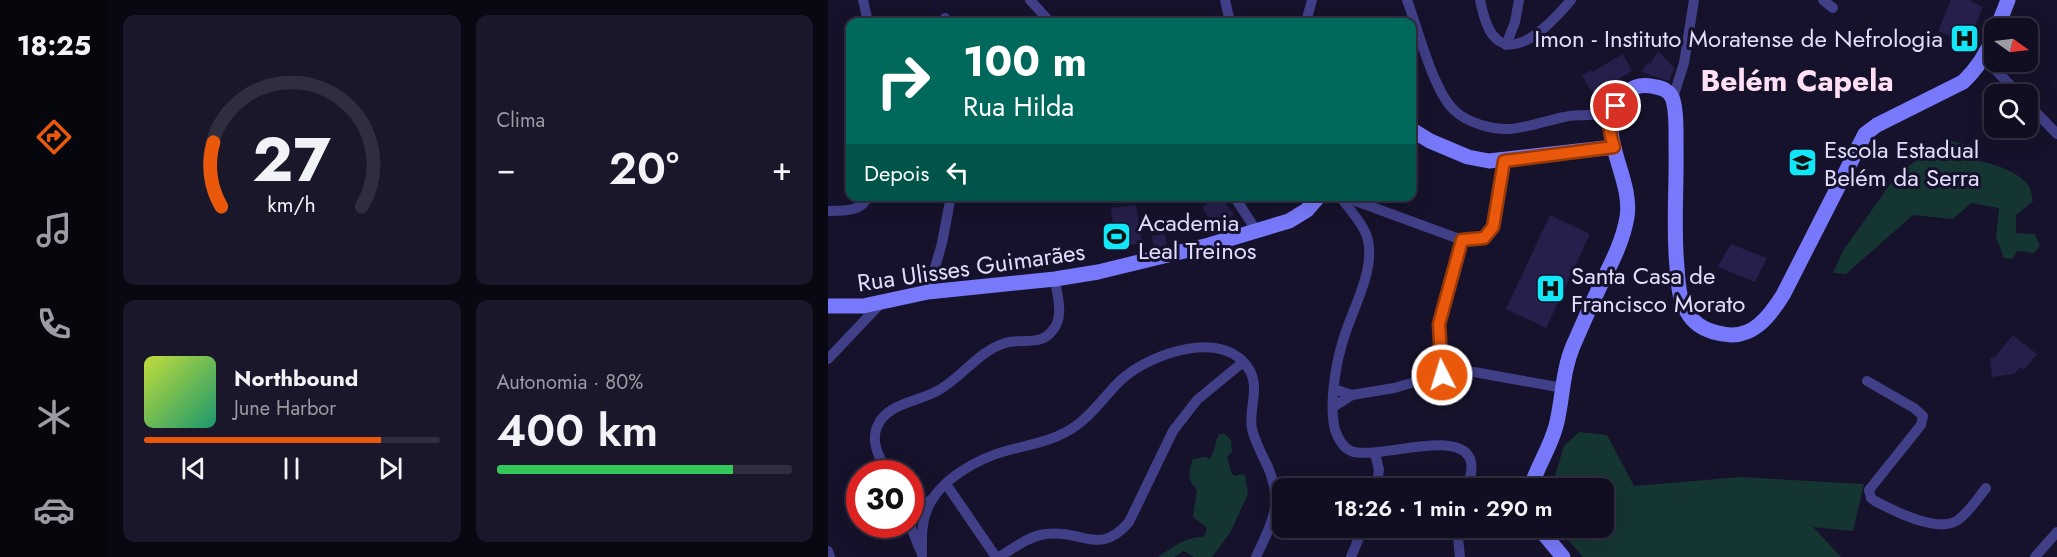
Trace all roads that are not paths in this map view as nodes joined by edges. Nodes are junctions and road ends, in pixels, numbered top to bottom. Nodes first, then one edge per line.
1 (863, 0) edge
2 (1030, 0) edge
3 (1225, 0) edge
4 (1312, 0) edge
5 (1407, 0) edge
6 (1480, 0) edge
7 (1519, 0) edge
8 (1571, 0) edge
9 (1694, 0) edge
10 (1823, 0) edge
11 (2008, 0) edge
12 (1833, 8) dead end
13 (867, 18) edge
14 (1046, 18) edge
15 (1229, 18) edge
16 (1307, 18) edge
17 (1413, 18) edge
18 (2001, 18) edge
19 (1416, 26) edge
20 (1506, 45) junction
21 (1984, 58) edge
22 (1998, 72) edge
23 (2009, 84) edge
24 (1673, 98) junction
25 (2038, 114) edge
26 (1610, 115) junction
27 (1416, 132) edge
28 (2057, 134) edge
29 (1614, 147) junction
30 (1504, 161) junction
31 (866, 201) edge
32 (950, 201) edge
33 (1237, 201) edge
34 (1315, 201) edge
35 (1344, 201) edge
36 (1355, 201) edge
37 (828, 212) edge
38 (1256, 230) junction
39 (1462, 240) junction
40 (1055, 279) junction
41 (928, 292) junction
42 (883, 301) junction
43 (828, 306) edge
44 (828, 359) edge
45 (1244, 362) junction
46 (1442, 375) junction
47 (1866, 381) dead end
48 (1563, 388) junction
49 (1334, 389) junction
50 (1352, 396) junction
51 (1333, 407) junction
52 (1375, 453) junction
53 (881, 460) edge
54 (1378, 478) edge
55 (1469, 478) edge
56 (1535, 478) edge
57 (946, 484) junction
58 (1986, 488) dead end
59 (932, 499) junction
60 (924, 504) edge
61 (2057, 532) edge
62 (915, 538) edge
63 (1359, 538) edge
64 (1458, 538) edge
65 (1547, 538) edge
66 (828, 551) edge
67 (922, 556) edge
68 (830, 557) edge
69 (997, 557) edge
70 (1256, 557) edge
71 (1351, 557) edge
72 (1460, 557) edge
73 (1563, 557) edge
74 (2035, 557) edge

1 - 13 street
2 - 14 street
3 - 15 street
4 - 16 street
5 - 17 street
6 - 20 street
7 - 20 street
8 - 20 street
9 - 24 street
10 - 12 street
11 - 18 main road
19 - 26 street
21 - 24 main road
22 - 23 street
24 - 26 main road
25 - 28 street
26 - 29 main road
27 - 30 main road
29 - 30 main road
29 - 48 main road
30 - 39 street
31 - 37 street
32 - 41 street
33 - 38 street
34 - 38 main road, Rua Ulisses Guimarães
35 - 49 street
36 - 39 street
38 - 40 main road, Rua Ulisses Guimarães
39 - 46 street
40 - 41 main road, Rua Ulisses Guimarães
40 - 53 street
41 - 42 main road, Rua Ulisses Guimarães
42 - 43 main road, Rua Ulisses Guimarães
42 - 44 street
45 - 57 street
45 - 69 street
45 - 70 street
46 - 48 street
46 - 50 street
47 - 58 street
48 - 56 main road
49 - 50 street
49 - 51 street
50 - 51 street
51 - 52 street
52 - 54 street
52 - 55 street
57 - 59 street
57 - 69 street
59 - 60 street
59 - 67 street
61 - 74 street
62 - 67 street
63 - 71 street
64 - 72 street
65 - 73 main road
66 - 68 street

